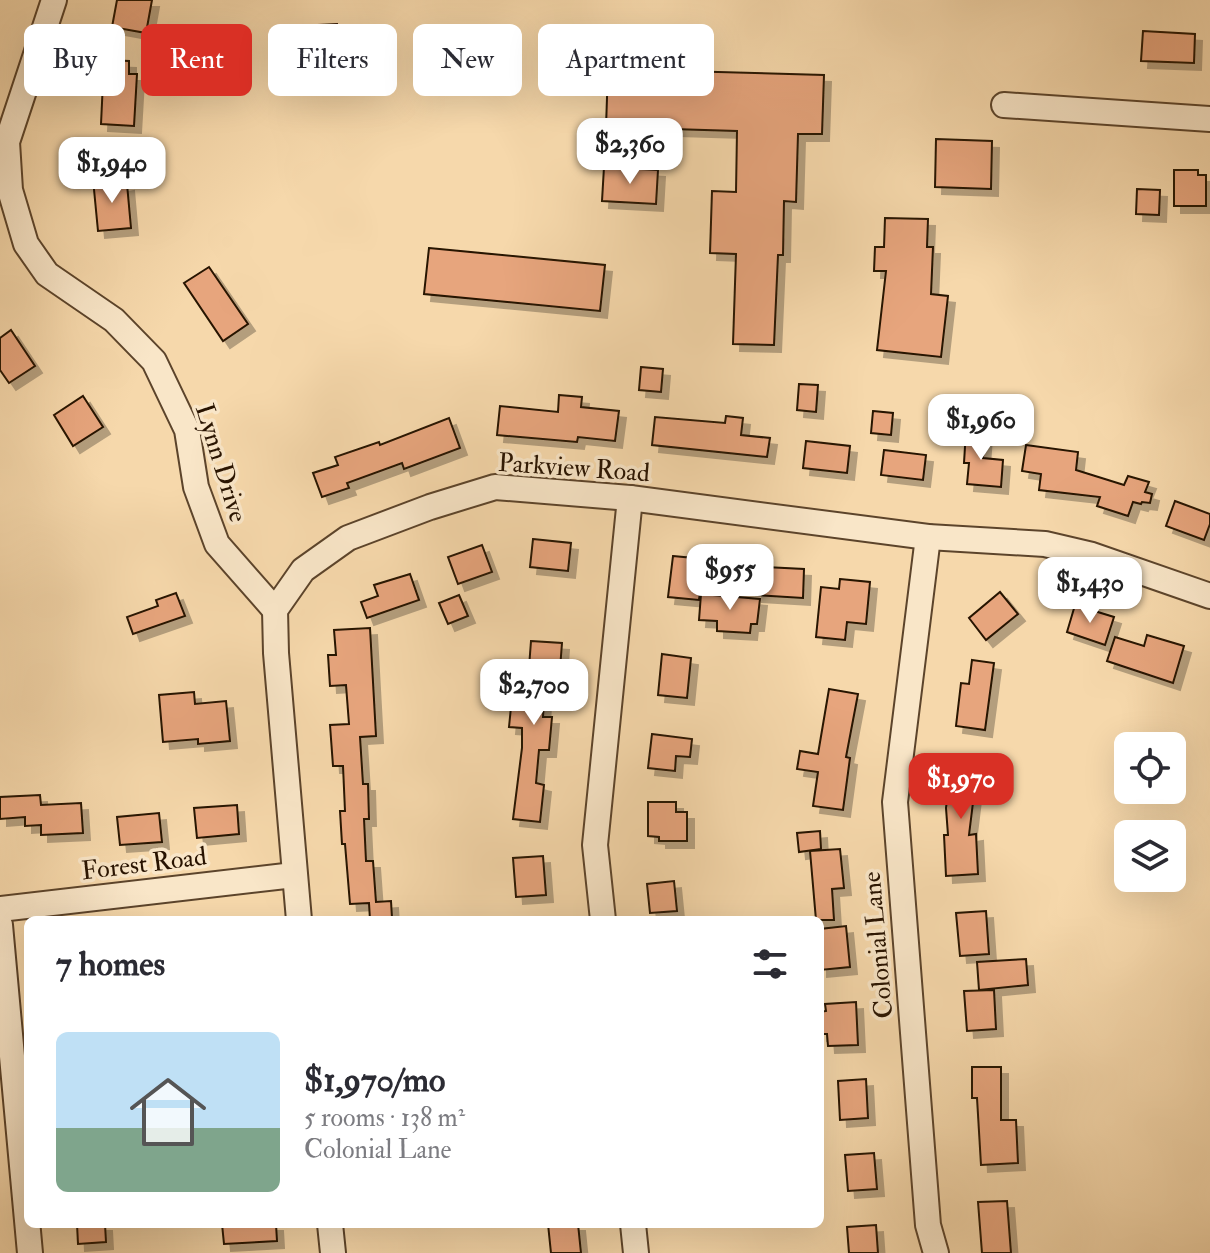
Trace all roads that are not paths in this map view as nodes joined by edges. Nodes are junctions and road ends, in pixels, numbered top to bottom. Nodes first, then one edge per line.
1 (54, 0) edge
2 (1004, 105) dead end
3 (1210, 119) edge
4 (630, 498) junction
5 (928, 537) junction
6 (1210, 596) edge
7 (275, 610) junction
8 (294, 875) junction
9 (0, 909) edge
10 (299, 916) edge
11 (603, 916) edge
12 (0, 925) edge
13 (24, 1187) edge
14 (28, 1228) edge
15 (330, 1228) edge
16 (633, 1228) edge
17 (30, 1253) edge
18 (333, 1253) edge
19 (636, 1253) edge
20 (936, 1253) edge

1 - 7 street, Lynn Drive
2 - 3 street
4 - 5 street, Parkview Road
4 - 7 street, Parkview Road
4 - 11 street
5 - 6 street, Parkview Road
5 - 20 street, Colonial Lane
7 - 8 street
8 - 9 street, Forest Road
8 - 10 street
12 - 13 street
14 - 17 street
15 - 18 street
16 - 19 street

